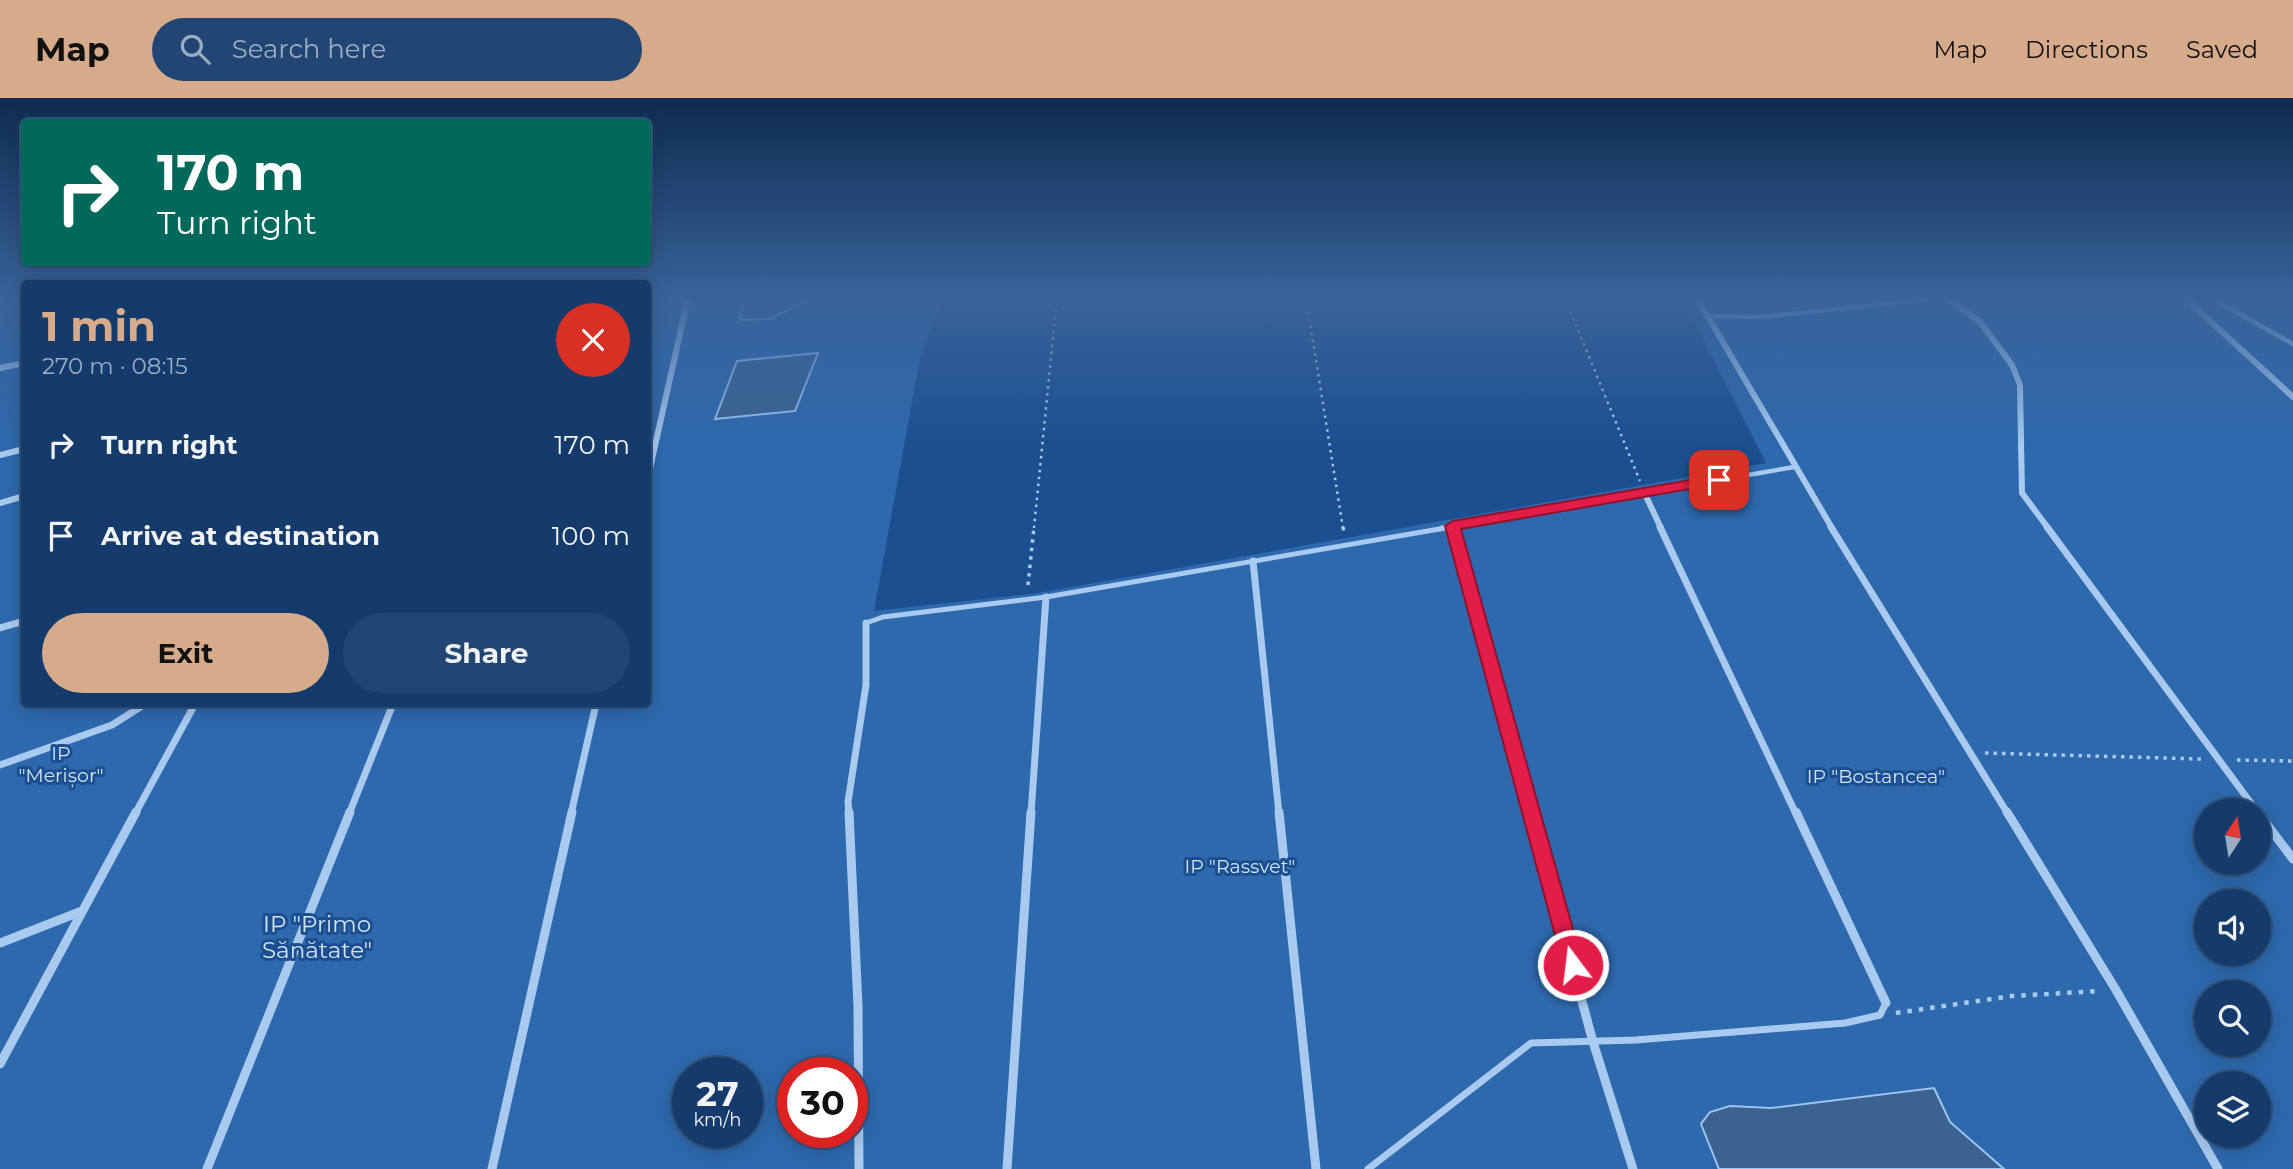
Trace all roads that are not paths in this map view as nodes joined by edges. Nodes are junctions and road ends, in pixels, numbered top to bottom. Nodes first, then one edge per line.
1 (677, 348) edge
2 (1725, 348) edge
3 (1999, 348) edge
4 (2240, 348) edge
5 (21, 364) edge
6 (0, 368) edge
7 (2293, 397) edge
8 (21, 450) edge
9 (0, 455) edge
10 (651, 464) edge
11 (1794, 467) junction
12 (1644, 492) junction
13 (21, 497) edge
14 (0, 503) edge
15 (1453, 526) junction
16 (1252, 561) junction
17 (1046, 597) junction
18 (21, 622) edge
19 (866, 623) joint
20 (0, 628) edge
21 (140, 707) edge
22 (193, 707) edge
23 (392, 707) edge
24 (595, 707) edge
25 (0, 765) edge
26 (2247, 798) edge
27 (2272, 831) edge
28 (2293, 859) edge
29 (82, 911) junction
30 (0, 943) edge
31 (1886, 1003) joint
32 (1593, 1042) junction
33 (0, 1064) edge
34 (207, 1169) edge
35 (492, 1169) edge
36 (859, 1169) edge
37 (1007, 1169) edge
38 (1316, 1169) edge
39 (1368, 1169) edge
40 (1633, 1169) edge
41 (2218, 1169) edge

1 - 10 street
2 - 11 street
3 - 26 street
4 - 7 street
5 - 6 street
8 - 9 street
11 - 12 lane
11 - 41 street
12 - 15 lane
12 - 31 street
13 - 14 street
15 - 16 lane
15 - 32 street
16 - 17 lane
16 - 38 street
17 - 19 lane
17 - 37 street
18 - 20 street
19 - 36 street
21 - 25 street
22 - 29 street
23 - 34 street
24 - 35 street
27 - 28 street
29 - 30 street
29 - 33 street
31 - 32 lane
32 - 39 lane
32 - 40 street

